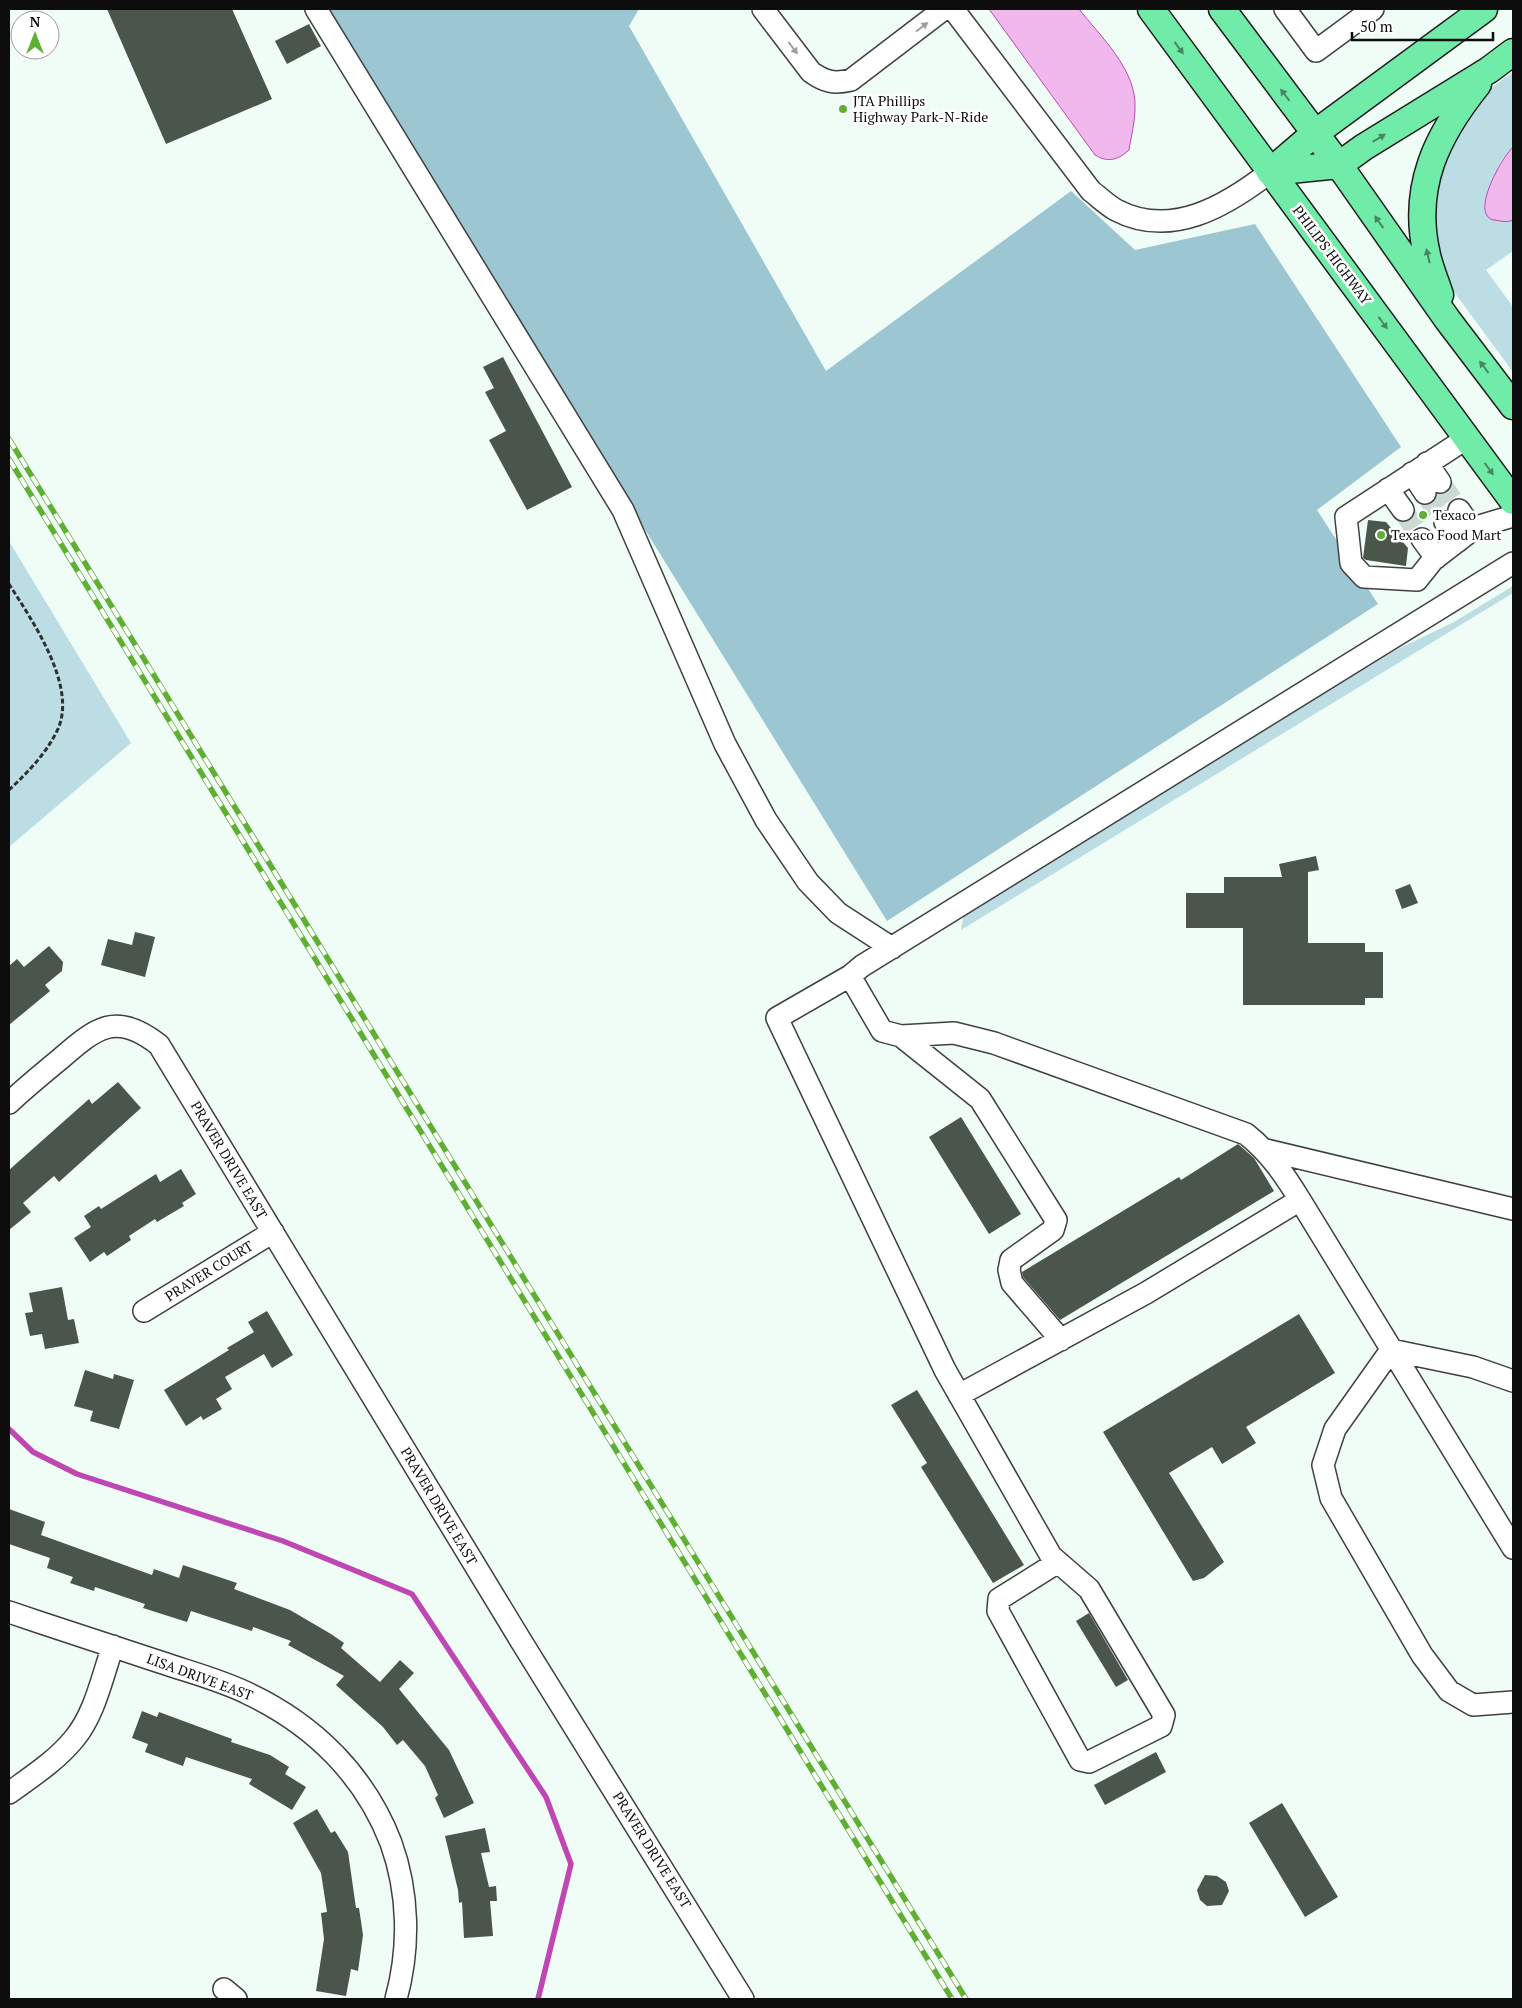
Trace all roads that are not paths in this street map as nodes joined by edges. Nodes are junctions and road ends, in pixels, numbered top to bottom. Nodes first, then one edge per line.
1 (316, 9) edge
2 (763, 9) edge
3 (944, 9) edge
4 (953, 9) edge
5 (1151, 9) edge
6 (1222, 9) edge
7 (1285, 9) edge
8 (1373, 9) edge
9 (1473, 12) edge
10 (1513, 52) edge
11 (1489, 70) junction
12 (1314, 134) junction
13 (1339, 166) junction
14 (1270, 172) junction
15 (1447, 319) junction
16 (1513, 406) edge
17 (1467, 438) junction
18 (1420, 468) junction
19 (1432, 487) tunnel mouth
20 (1388, 489) junction
21 (1513, 502) edge
22 (1402, 510) tunnel mouth
23 (1452, 516) tunnel mouth
24 (1513, 516) edge
25 (1465, 535) junction
26 (1422, 539) tunnel mouth
27 (1436, 558) junction
28 (1513, 563) edge
29 (892, 948) junction
30 (850, 976) junction
31 (901, 1036) junction
32 (9, 1103) edge
33 (1266, 1150) junction
34 (1300, 1200) junction
35 (1513, 1210) edge
36 (273, 1232) junction
37 (144, 1311) dead end
38 (1061, 1340) junction
39 (1391, 1350) junction
40 (1513, 1381) edge
41 (959, 1395) junction
42 (1513, 1548) edge
43 (1058, 1562) junction
44 (9, 1612) edge
45 (113, 1646) junction
46 (1513, 1702) edge
47 (9, 1793) edge
48 (396, 1999) edge
49 (743, 1999) edge

1 - 29 street
2 -> 3 street
4 - 14 street
5 -> 14 main road, PHILIPS HIGHWAY
12 -> 6 main road
7 - 8 street
9 - 12 main road
10 - 11 main road
13 -> 11 main road
15 -> 11 main road
12 - 13 main road
12 - 14 main road
13 - 14 main road
15 -> 13 main road
14 -> 17 main road, PHILIPS HIGHWAY
16 -> 15 main road
17 - 18 street
17 -> 21 main road, PHILIPS HIGHWAY
18 - 19 street
18 - 20 street
20 - 22 street
20 - 27 street
23 - 25 street
24 - 25 street
25 - 27 street
26 - 27 street
28 - 29 street
29 - 30 street
30 - 31 street
30 - 41 street
31 - 33 street
31 - 38 street
32 - 36 street, PRAVER DRIVE EAST
33 - 34 street
33 - 35 street
34 - 38 street
34 - 39 street
36 - 37 street, PRAVER COURT
36 - 49 street, PRAVER DRIVE EAST
38 - 41 street
39 - 40 street
39 - 42 street
39 - 46 street
41 - 43 street
43 - 43 street
44 - 45 street, LISA DRIVE EAST
45 - 47 street
45 - 48 street, LISA DRIVE EAST

